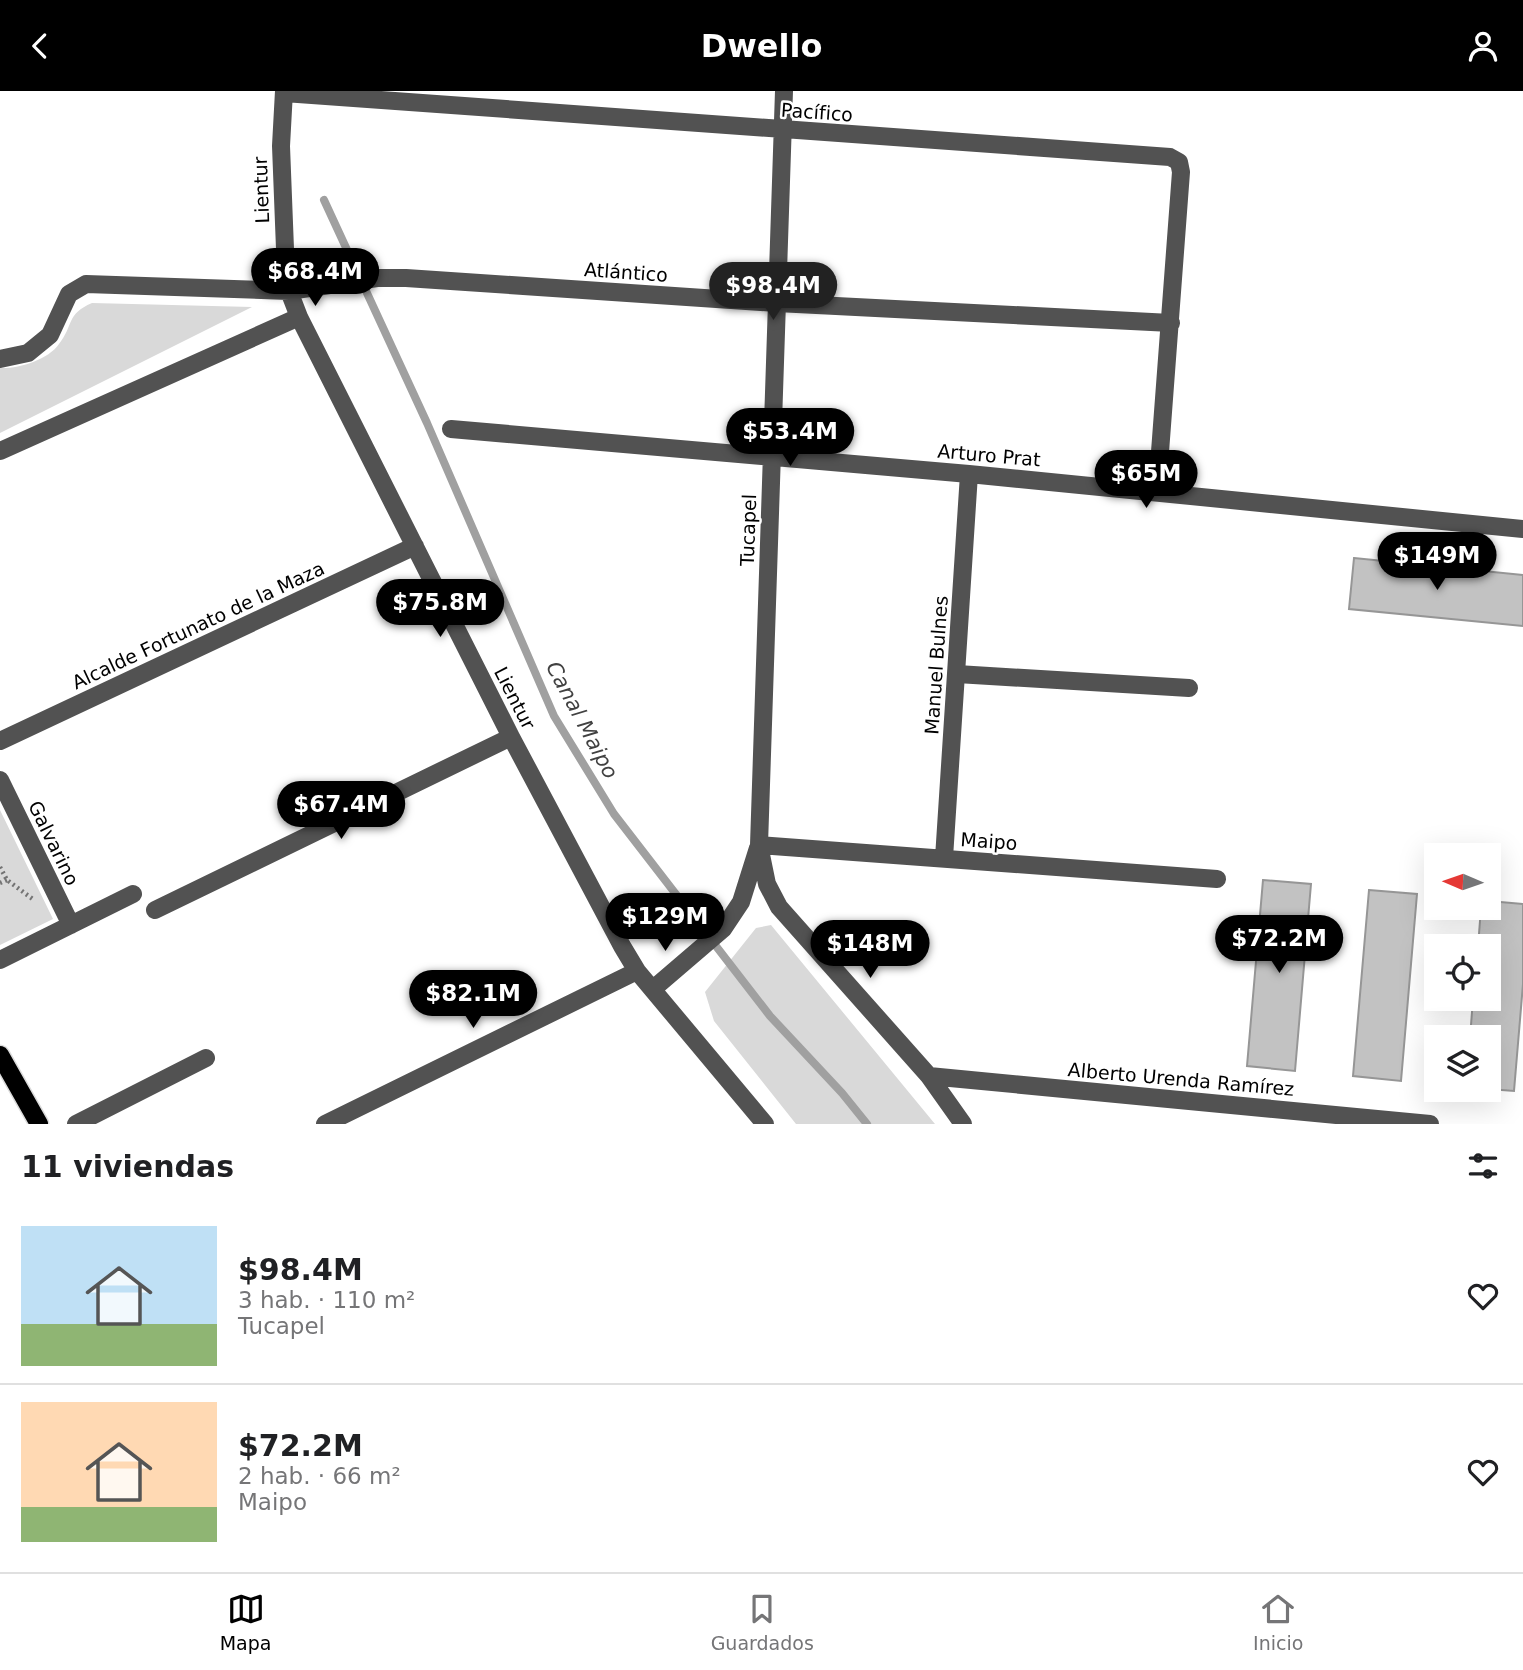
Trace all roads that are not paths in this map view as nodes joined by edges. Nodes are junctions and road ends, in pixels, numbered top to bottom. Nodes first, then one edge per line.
1 (784, 91) edge
2 (284, 92) edge
3 (783, 130) junction
4 (289, 291) junction
5 (777, 303) junction
6 (299, 317) junction
7 (1171, 323) junction
8 (0, 359) edge
9 (452, 429) dead end
10 (0, 451) edge
11 (772, 457) junction
12 (969, 474) junction
13 (1157, 492) junction
14 (1523, 529) edge
15 (415, 546) junction
16 (957, 674) junction
17 (1189, 688) dead end
18 (511, 737) junction
19 (0, 741) edge
20 (0, 780) edge
21 (758, 845) junction
22 (944, 858) junction
23 (1217, 879) dead end
24 (133, 894) dead end
25 (155, 910) dead end
26 (71, 925) junction
27 (0, 960) edge
28 (637, 971) junction
29 (653, 989) junction
30 (205, 1058) dead end
31 (2, 1062) edge
32 (929, 1076) junction
33 (38, 1124) edge
34 (76, 1124) edge
35 (325, 1124) edge
36 (765, 1124) edge
37 (963, 1124) edge
38 (1430, 1124) edge

1 - 3 street, Tucapel
2 - 3 street, Pacífico
2 - 4 street, Lientur
3 - 5 street, Tucapel
3 - 7 street, Pacífico
4 - 5 street, Atlántico
4 - 6 street, Lientur
4 - 8 street, Atlántico
5 - 7 street, Atlántico
5 - 11 street, Tucapel
6 - 10 street
6 - 15 street, Lientur
7 - 13 street
9 - 11 street, Arturo Prat
11 - 12 street, Arturo Prat
11 - 21 street, Tucapel
12 - 13 street, Arturo Prat
12 - 16 street, Manuel Bulnes
13 - 14 street, Arturo Prat
15 - 18 street, Lientur
15 - 19 street, Alcalde Fortunato de la Maza
16 - 17 street
16 - 22 street, Manuel Bulnes
18 - 25 street
18 - 28 street, Lientur
20 - 26 street, Galvarino
21 - 22 street, Maipo
21 - 29 street, Tucapel
21 - 32 street, Tucapel
22 - 23 street, Maipo
24 - 26 street
26 - 27 street
28 - 29 street, Lientur
28 - 35 street
29 - 36 street, Lientur
30 - 34 street
31 - 33 main road
32 - 37 street, Tucapel
32 - 38 street, Alberto Urenda Ramírez

